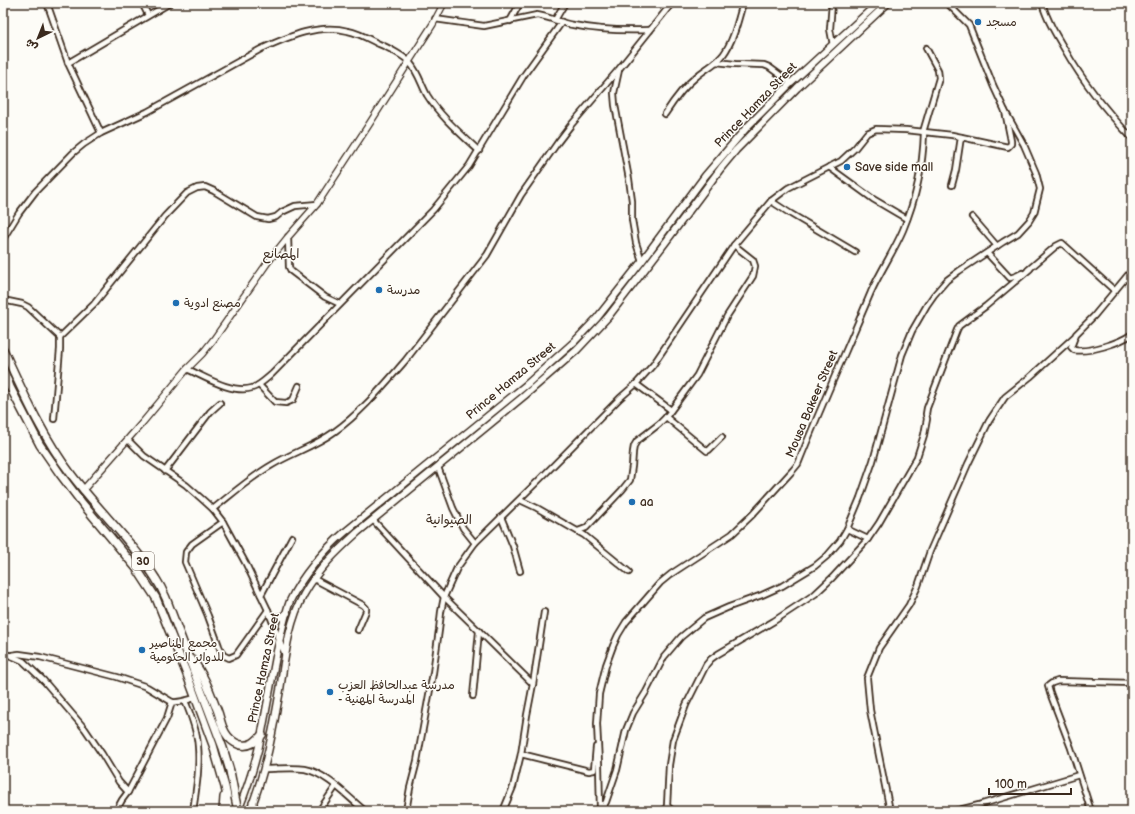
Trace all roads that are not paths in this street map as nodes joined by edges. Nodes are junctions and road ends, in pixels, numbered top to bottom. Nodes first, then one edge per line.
1 (47, 3) edge
2 (142, 3) edge
3 (170, 3) edge
4 (444, 3) edge
5 (520, 3) edge
6 (565, 3) edge
7 (672, 3) edge
8 (743, 3) edge
9 (832, 3) edge
10 (878, 3) edge
11 (888, 3) edge
12 (947, 3) edge
13 (1042, 3) edge
14 (870, 10) junction
15 (875, 15) junction
16 (148, 16) junction
17 (436, 19) junction
18 (555, 20) junction
19 (510, 21) junction
20 (562, 22) junction
21 (650, 30) junction
22 (833, 45) junction
23 (926, 48) dead end
24 (409, 61) junction
25 (716, 62) junction
26 (68, 63) junction
27 (619, 69) junction
28 (791, 84) junction
29 (1005, 111) junction
30 (665, 114) dead end
31 (923, 132) junction
32 (101, 133) junction
33 (961, 137) junction
34 (1132, 138) edge
35 (479, 150) junction
36 (829, 167) junction
37 (952, 185) dead end
38 (771, 201) junction
39 (316, 204) junction
40 (972, 217) dead end
41 (673, 218) junction
42 (907, 219) junction
43 (680, 223) junction
44 (288, 237) junction
45 (3, 239) edge
46 (734, 245) junction
47 (997, 246) junction
48 (855, 252) dead end
49 (987, 253) junction
50 (642, 261) junction
51 (1030, 269) junction
52 (1132, 270) edge
53 (1115, 291) junction
54 (3, 300) edge
55 (340, 304) junction
56 (1132, 334) edge
57 (60, 337) junction
58 (1074, 337) junction
59 (3, 348) edge
60 (3, 369) edge
61 (187, 369) junction
62 (636, 384) junction
63 (258, 385) junction
64 (299, 386) dead end
65 (220, 403) dead end
66 (672, 410) junction
67 (666, 417) junction
68 (54, 419) dead end
69 (722, 437) dead end
70 (128, 440) junction
71 (438, 467) junction
72 (165, 471) junction
73 (83, 490) junction
74 (520, 500) junction
75 (213, 509) junction
76 (501, 517) junction
77 (373, 520) junction
78 (223, 522) junction
79 (847, 529) junction
80 (578, 531) junction
81 (292, 537) dead end
82 (868, 539) junction
83 (475, 543) junction
84 (520, 571) dead end
85 (629, 572) dead end
86 (314, 579) junction
87 (261, 595) junction
88 (444, 597) junction
89 (268, 610) junction
90 (544, 612) dead end
91 (287, 613) junction
92 (271, 616) junction
93 (358, 630) dead end
94 (479, 631) junction
95 (280, 640) junction
96 (9, 655) junction
97 (285, 655) junction
98 (3, 656) edge
99 (188, 656) junction
100 (272, 679) junction
101 (281, 681) junction
102 (1132, 683) edge
103 (533, 684) junction
104 (473, 696) dead end
105 (195, 698) junction
106 (185, 701) junction
107 (172, 702) junction
108 (262, 735) junction
109 (598, 743) junction
110 (521, 754) junction
111 (265, 769) junction
112 (1079, 775) junction
113 (336, 786) junction
114 (225, 787) junction
115 (128, 792) junction
116 (252, 808) edge
117 (666, 809) edge
118 (116, 811) edge
119 (193, 811) edge
120 (223, 811) edge
121 (230, 811) edge
122 (238, 811) edge
123 (318, 811) edge
124 (365, 811) edge
125 (406, 811) edge
126 (503, 811) edge
127 (600, 811) edge
128 (673, 811) edge
129 (890, 811) edge
130 (955, 811) edge
131 (1091, 811) edge

1 - 26 street
2 - 16 street
3 - 16 street
4 - 17 street
5 - 19 street
6 - 18 street
7 - 21 street
8 - 25 street
9 - 22 street
10 - 14 main road, Prince Hamza Street
11 - 15 main road, Prince Hamza Street
12 - 29 street
13 - 34 street
14 - 15 main road
14 - 22 main road, Prince Hamza Street
15 - 43 main road, Prince Hamza Street
16 - 26 street
17 - 19 street
17 - 24 street
18 - 19 street
18 - 20 street
20 - 21 street
20 - 35 street
21 - 27 street
22 - 28 main road, Prince Hamza Street
23 - 31 street, Mousa Bakeer Street
24 - 32 street
24 - 35 street
24 - 39 street
25 - 28 street
25 - 30 street
26 - 32 street
27 - 50 street
27 - 75 street
28 - 41 main road, Prince Hamza Street
29 - 33 street
29 - 47 street
31 - 33 street
31 - 36 street
31 - 42 street, Mousa Bakeer Street
32 - 45 street
33 - 37 street
35 - 55 street
36 - 38 street
36 - 42 street
38 - 46 street
38 - 48 street
39 - 44 street
39 - 57 street
40 - 47 street
41 - 43 main road
41 - 50 main road, Prince Hamza Street
42 - 109 street, Mousa Bakeer Street
43 - 71 main road, Prince Hamza Street
44 - 55 street
44 - 61 street
46 - 62 street
46 - 66 street
47 - 49 street
49 - 51 street
49 - 79 street
50 - 91 main road, Prince Hamza Street
51 - 53 street
51 - 82 street
52 - 53 street
53 - 58 street
54 - 57 street
55 - 63 street
56 - 58 street
57 - 68 street
58 - 129 street
59 - 73 main road, 30
60 - 105 main road, 30
61 - 63 street
61 - 70 street
62 - 66 street
62 - 74 street
63 - 64 street
65 - 72 street
66 - 67 street
67 - 69 street
67 - 80 street
70 - 72 street
70 - 73 street
71 - 77 main road, Prince Hamza Street
71 - 83 street
72 - 75 street
73 - 99 main road, 30
74 - 76 street
74 - 80 street
75 - 78 street
76 - 83 street
76 - 84 street
77 - 86 main road, Prince Hamza Street
77 - 88 street
78 - 87 street
78 - 89 street
79 - 82 street
79 - 127 street
80 - 85 street
81 - 87 street
82 - 117 street
83 - 88 street
86 - 93 street
86 - 97 main road, Prince Hamza Street
87 - 89 street
88 - 94 street
88 - 125 street
89 - 92 street
90 - 103 street
91 - 92 main road
91 - 95 main road, Prince Hamza Street
92 - 95 street
94 - 103 street
94 - 104 street
95 - 97 street
95 - 100 main road, Prince Hamza Street
96 - 98 street
96 - 107 street
96 - 115 street
97 - 101 main road, Prince Hamza Street
99 - 108 main road
99 - 122 main road, 30, bridge
100 - 101 main road
100 - 108 main road, Prince Hamza Street
101 - 111 main road, Prince Hamza Street
102 - 112 street
103 - 110 street
105 - 106 street
105 - 114 main road, 30
106 - 107 street
106 - 119 street
107 - 115 street
108 - 122 main road, Prince Hamza Street
109 - 110 street
109 - 127 street, Mousa Bakeer Street
110 - 126 street
111 - 113 street
111 - 116 main road, Prince Hamza Street
112 - 130 street
112 - 131 street
113 - 123 street
113 - 124 street
114 - 120 main road
114 - 121 main road, 30
115 - 118 street
117 - 128 street

